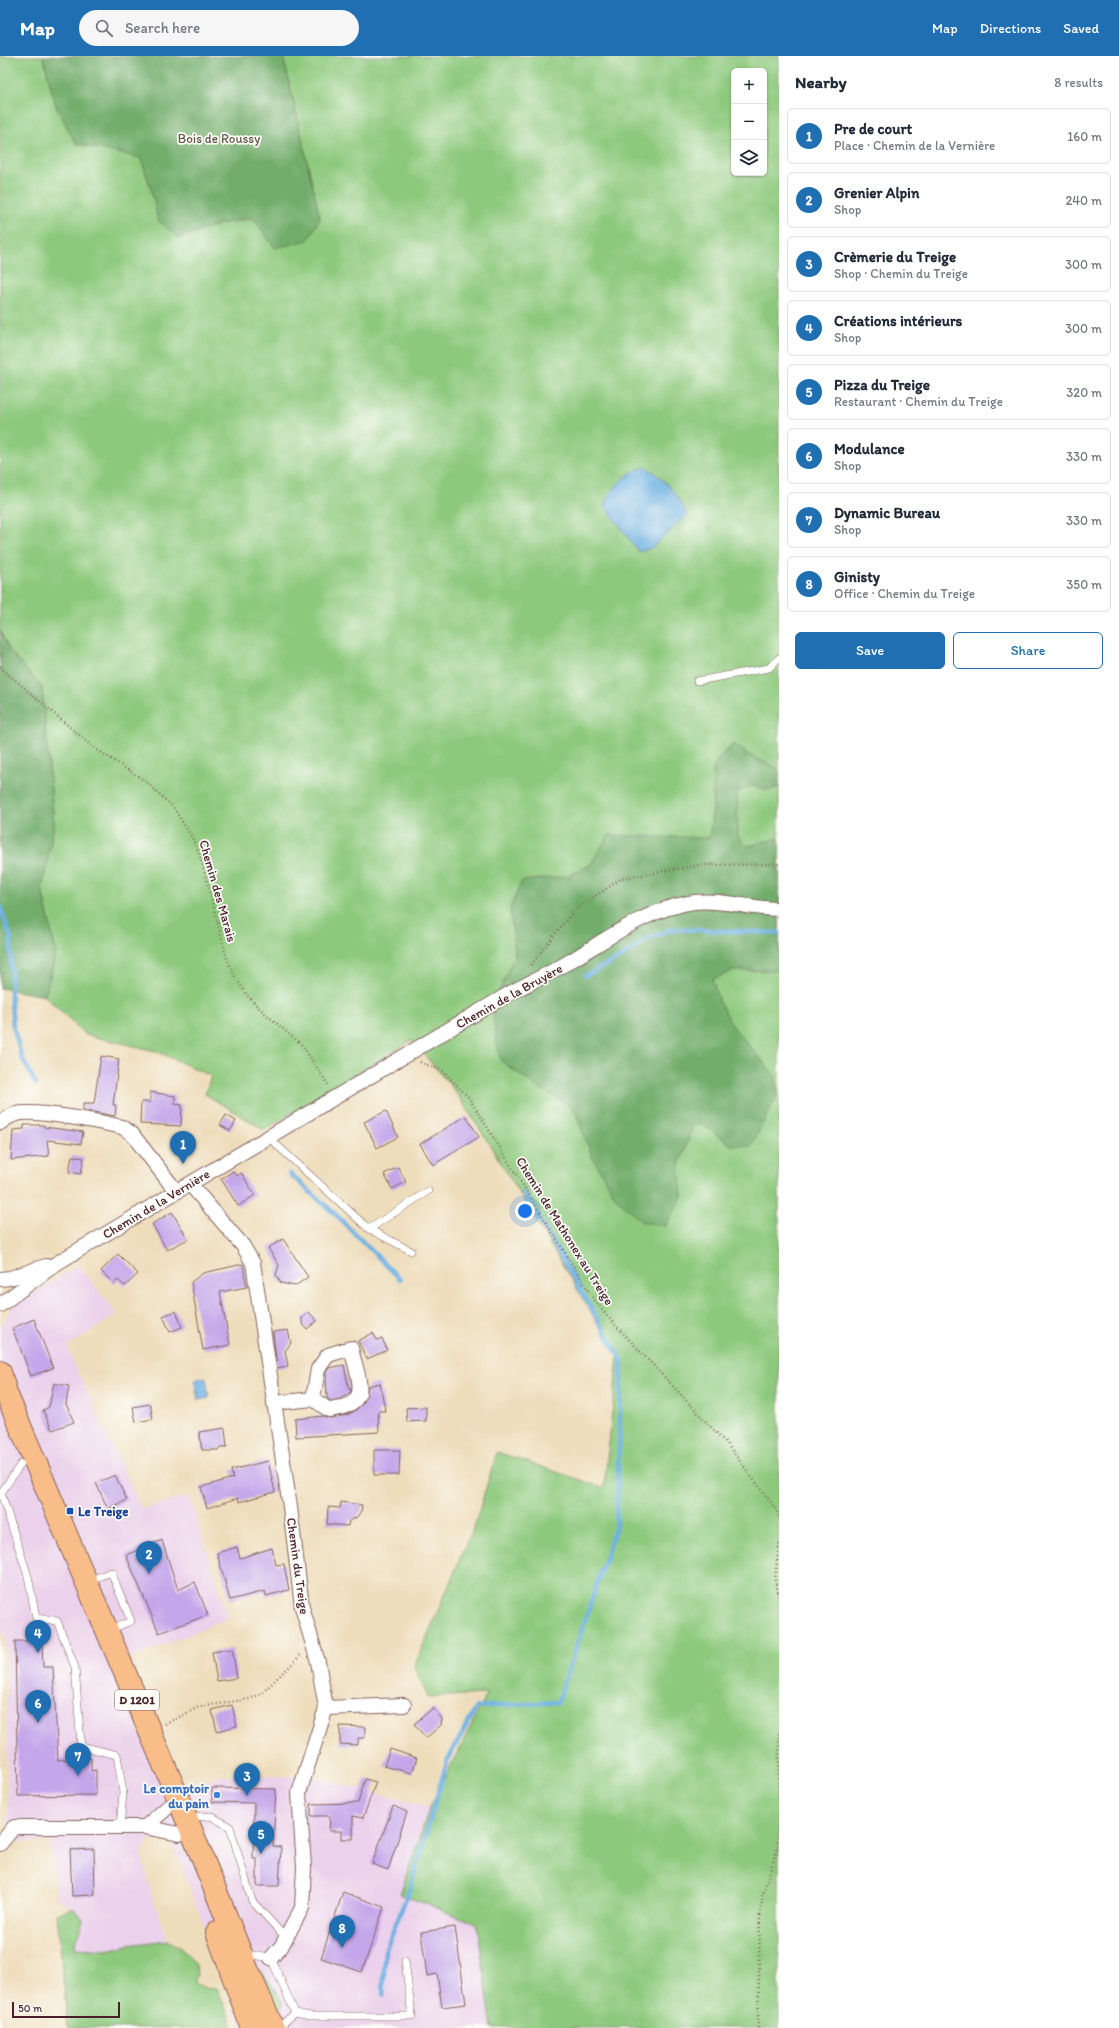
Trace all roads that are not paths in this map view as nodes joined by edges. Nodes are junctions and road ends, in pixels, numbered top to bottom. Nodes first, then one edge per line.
1 (779, 658) edge
2 (697, 681) dead end
3 (779, 909) edge
4 (0, 1123) edge
5 (268, 1137) junction
6 (255, 1145) joint
7 (190, 1184) junction
8 (176, 1191) junction
9 (428, 1191) dead end
10 (369, 1229) junction
11 (411, 1251) dead end
12 (58, 1263) junction
13 (0, 1278) edge
14 (0, 1305) edge
15 (0, 1372) edge
16 (313, 1399) dead end
17 (274, 1403) junction
18 (0, 1416) edge
19 (21, 1464) junction
20 (404, 1704) dead end
21 (326, 1708) junction
22 (178, 1820) junction
23 (145, 1826) junction
24 (120, 1827) junction
25 (0, 1844) edge
26 (286, 1938) junction
27 (241, 1954) junction
28 (271, 1958) junction
29 (405, 1961) dead end
30 (295, 2013) junction
31 (258, 2023) edge
32 (278, 2028) edge

1 - 2 lane
3 - 5 street, Chemin de la Bruyère
4 - 8 street
5 - 6 street, Chemin de la Bruyère
5 - 10 lane
6 - 7 street, Chemin de la Vernière
7 - 8 street, Chemin de la Vernière
7 - 17 street, Chemin du Treige
8 - 12 street, Chemin de la Vernière
9 - 10 lane
10 - 11 lane
12 - 13 street, Chemin de la Vernière
12 - 14 street, Chemin de la Vernière
15 - 22 main road, D 1201
16 - 17 street
17 - 21 street, Chemin du Treige
18 - 19 main road, D 1201
19 - 22 main road, D 1201
19 - 24 lane
20 - 21 street
21 - 26 street, Chemin du Treige
22 - 23 street
22 - 23 street
22 - 26 lane
22 - 27 main road, D 1201
22 - 31 main road, D 1201
23 - 24 street
24 - 25 street
26 - 28 street, Chemin du Treige
27 - 28 lane
27 - 31 main road, D 1201
28 - 30 lane
29 - 30 lane
30 - 32 lane

